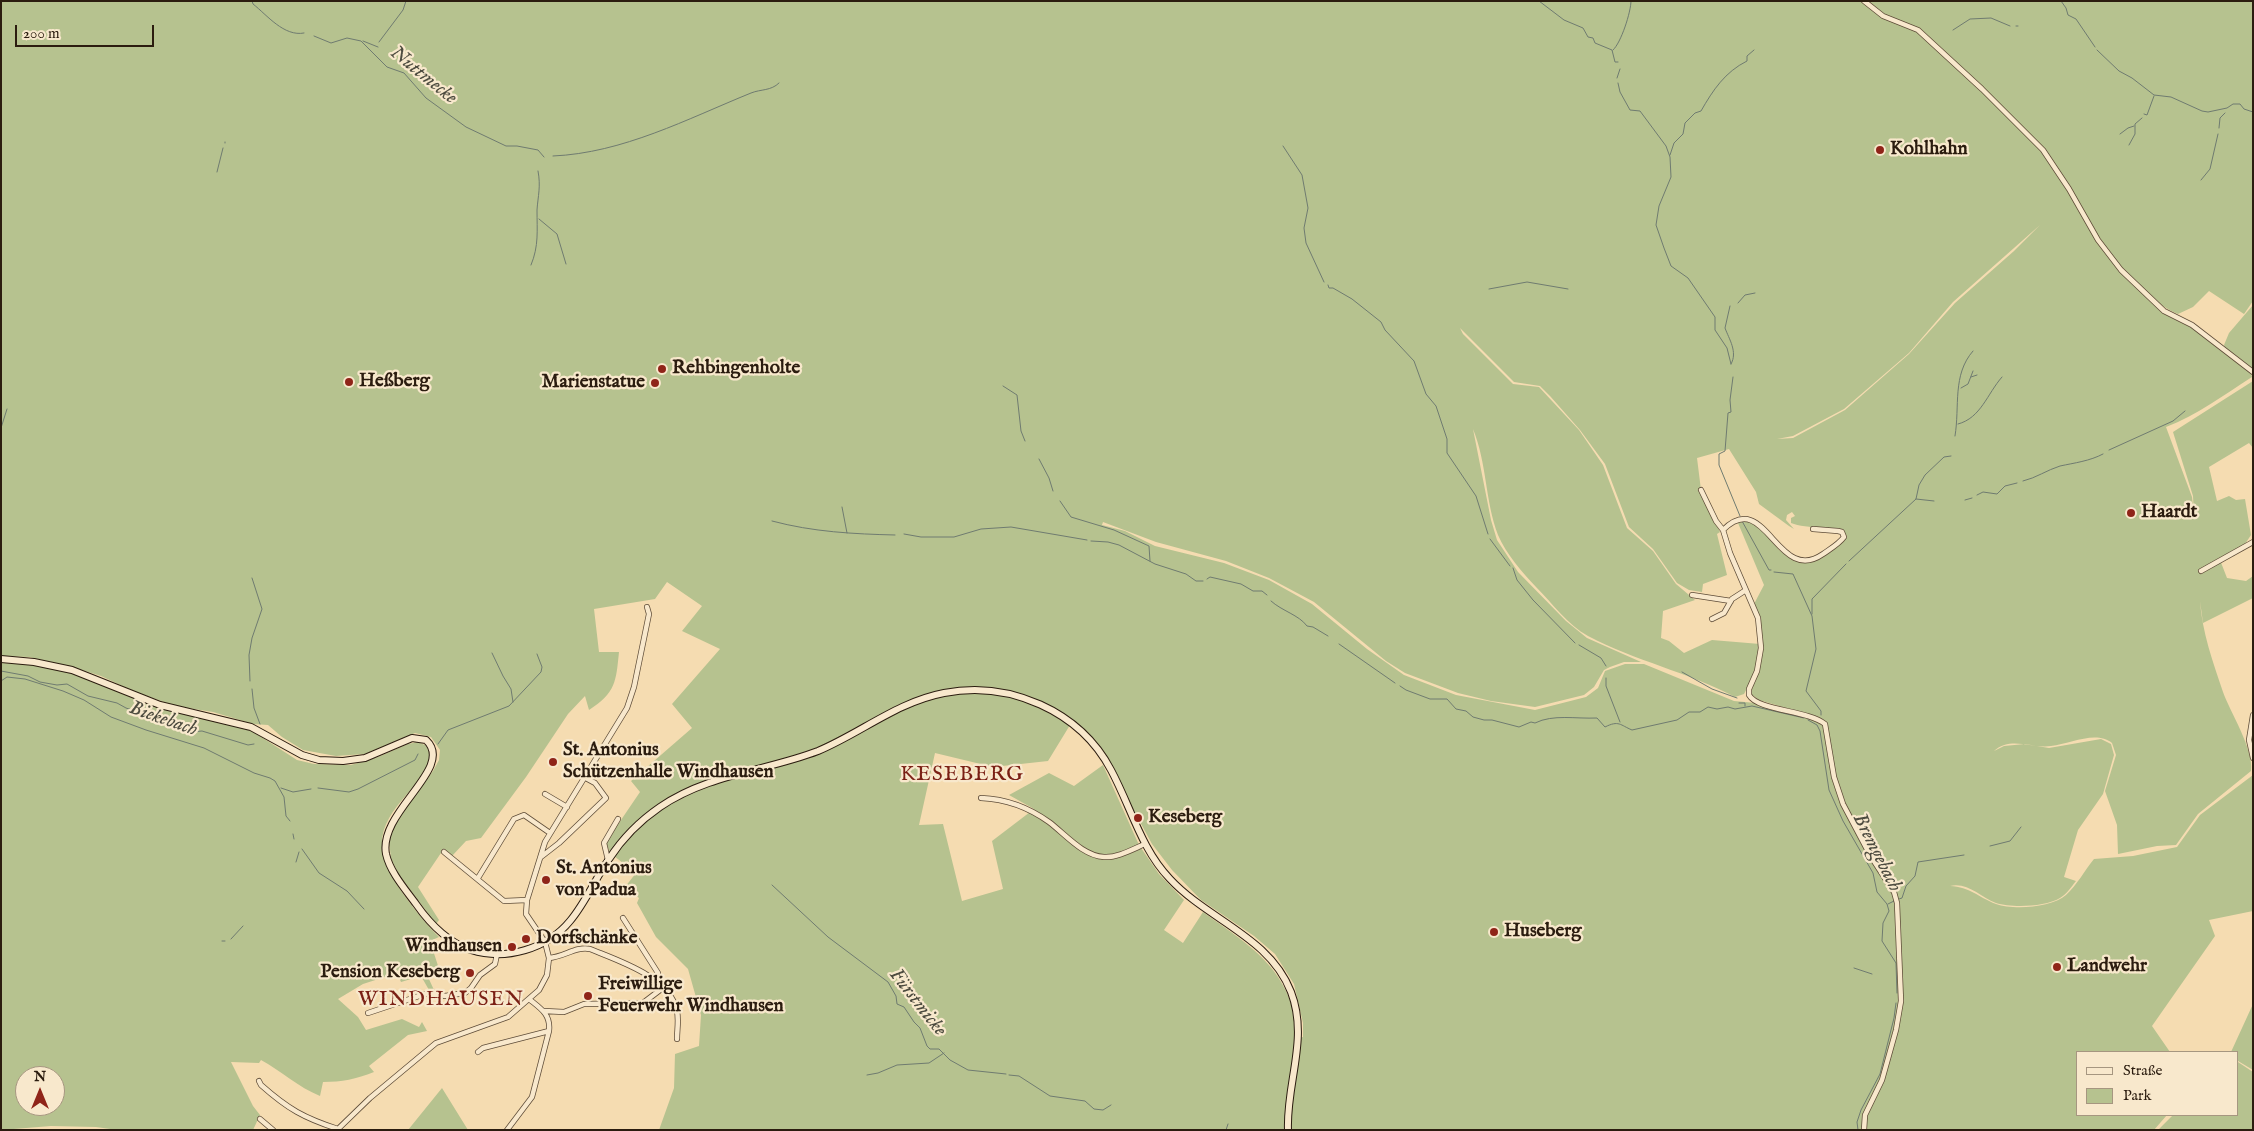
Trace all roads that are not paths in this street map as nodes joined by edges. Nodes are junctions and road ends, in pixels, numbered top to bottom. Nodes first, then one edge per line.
1 (1864, 1) edge
2 (2253, 372) edge
3 (1701, 490) dead end
4 (1813, 529) dead end
5 (1723, 530) junction
6 (2253, 542) edge
7 (2201, 571) dead end
8 (1746, 590) junction
9 (1692, 595) dead end
10 (1731, 601) junction
11 (647, 607) dead end
12 (1712, 619) dead end
13 (1, 659) edge
14 (2253, 715) edge
15 (2253, 758) edge
16 (584, 777) junction
17 (545, 794) dead end
18 (981, 798) dead end
19 (567, 808) junction
20 (618, 819) dead end
21 (550, 833) junction
22 (1144, 844) junction
23 (444, 852) dead end
24 (540, 857) junction
25 (608, 860) junction
26 (478, 878) junction
27 (526, 900) junction
28 (623, 918) dead end
29 (545, 942) junction
30 (497, 954) junction
31 (550, 958) junction
32 (654, 980) junction
33 (664, 987) junction
34 (529, 999) junction
35 (544, 1012) junction
36 (368, 1013) dead end
37 (549, 1031) junction
38 (677, 1039) dead end
39 (478, 1052) dead end
40 (259, 1080) dead end
41 (260, 1119) dead end
42 (337, 1129) edge
43 (273, 1130) edge
44 (507, 1130) edge
45 (1288, 1130) edge
46 (1864, 1130) edge

1 - 2 street
3 - 5 street
4 - 5 street
5 - 8 street
6 - 7 street
8 - 10 street
8 - 46 street
9 - 10 street
10 - 12 street
11 - 16 street
13 - 30 main road
14 - 15 street
16 - 19 street
16 - 24 street
17 - 19 street
18 - 22 street
19 - 21 street
20 - 25 street
21 - 24 street
21 - 26 street
22 - 25 main road
22 - 45 main road
23 - 26 street
24 - 27 street
25 - 29 main road
26 - 27 street
27 - 29 street
28 - 32 street
29 - 30 main road
29 - 31 street
30 - 36 street
31 - 32 street
31 - 34 street
32 - 33 street
33 - 35 street
33 - 38 street
34 - 35 street
34 - 42 street
35 - 37 street
37 - 39 street
37 - 44 street
40 - 42 street
41 - 43 street

